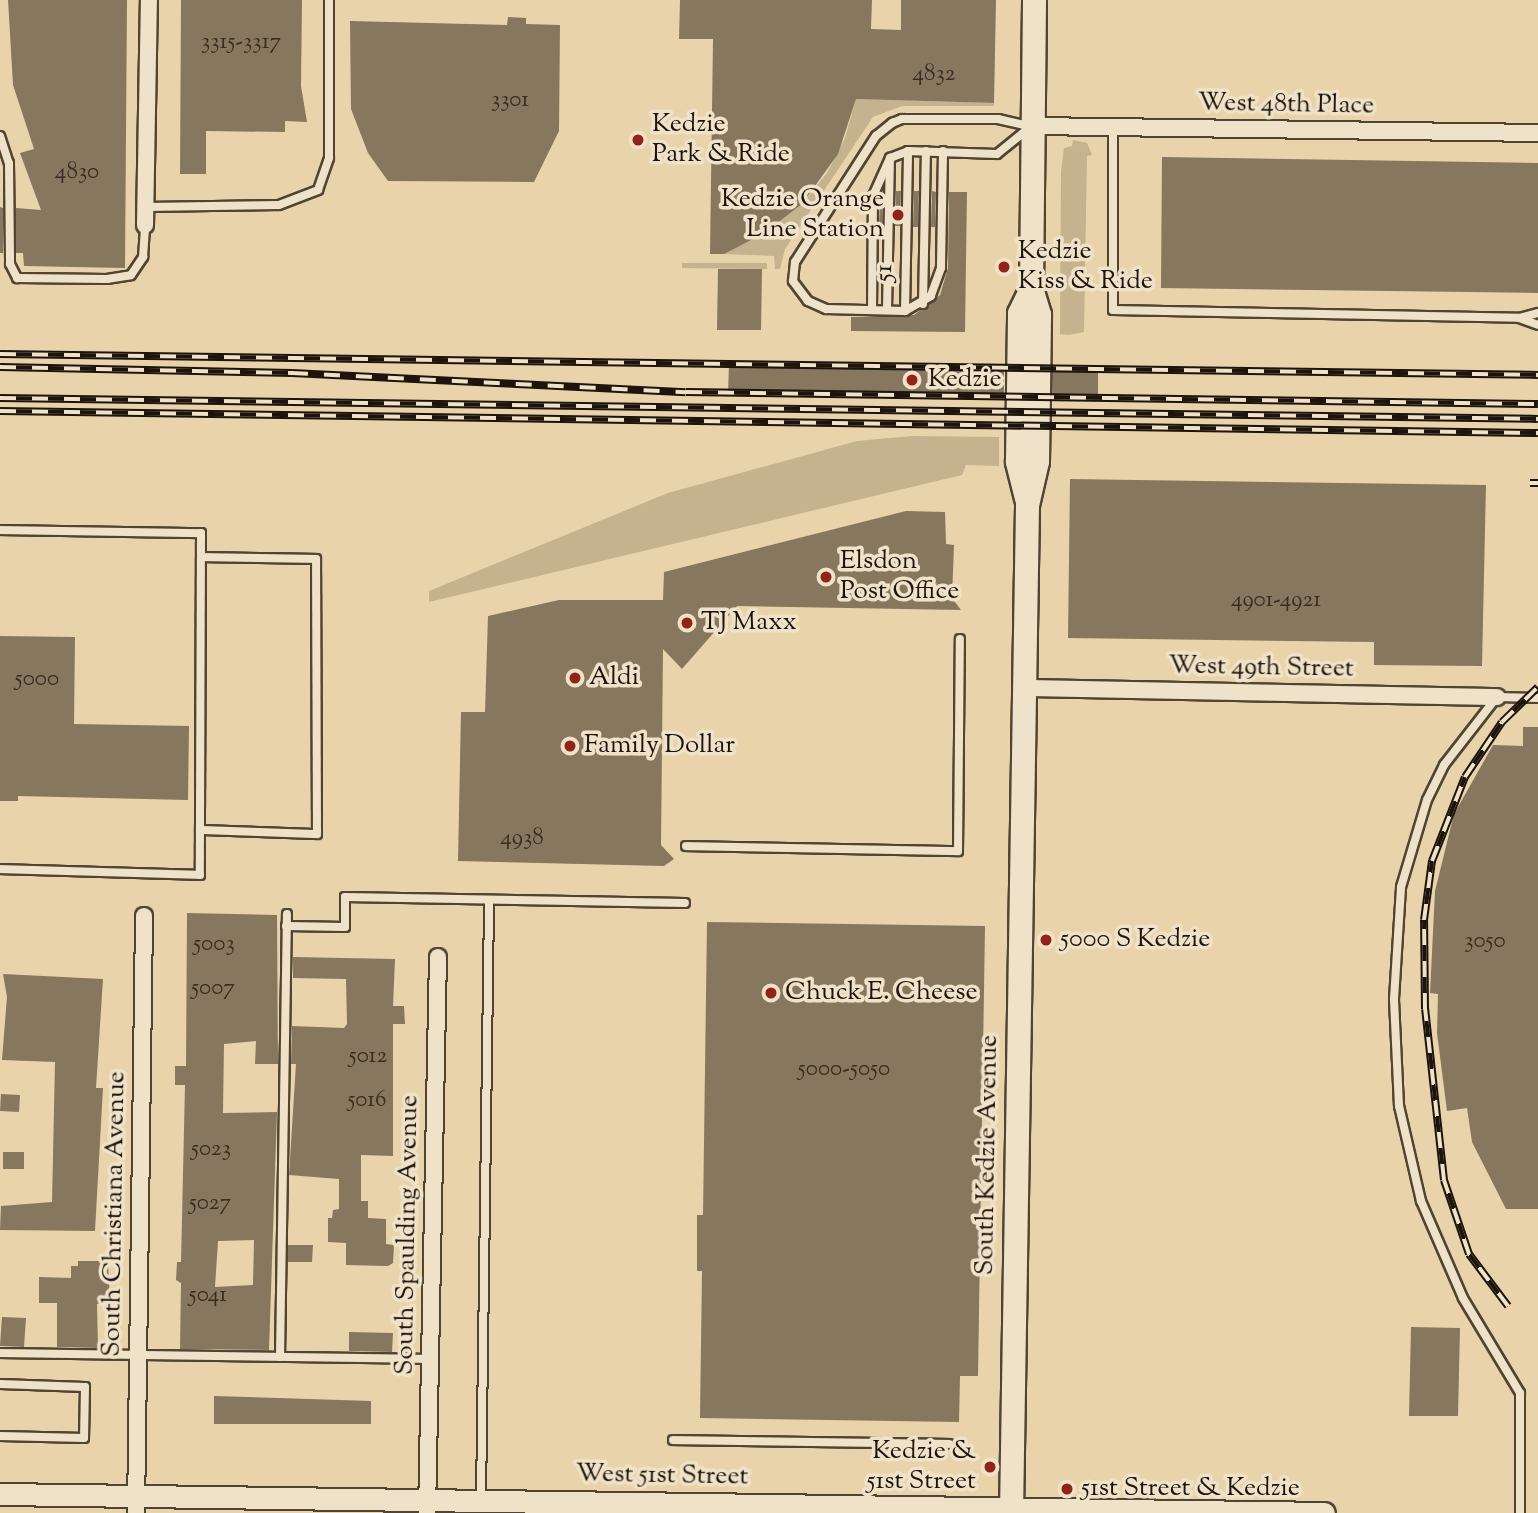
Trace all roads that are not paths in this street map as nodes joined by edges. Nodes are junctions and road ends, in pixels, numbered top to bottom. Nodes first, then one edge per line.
1 (149, 0) edge
2 (329, 0) edge
3 (1034, 0) edge
4 (1032, 126) junction
5 (1113, 127) junction
6 (1538, 133) edge
7 (0, 136) edge
8 (908, 151) junction
9 (926, 151) junction
10 (943, 151) junction
11 (890, 158) junction
12 (146, 207) junction
13 (145, 225) joint
14 (923, 304) junction
15 (872, 310) junction
16 (887, 310) junction
17 (905, 311) junction
18 (1538, 313) edge
19 (1519, 318) junction
20 (1538, 325) edge
21 (0, 530) edge
22 (201, 557) junction
23 (960, 639) dead end
24 (1024, 688) junction
25 (1497, 697) junction
26 (1538, 698) edge
27 (200, 830) junction
28 (686, 846) dead end
29 (0, 869) edge
30 (489, 900) junction
31 (685, 903) dead end
32 (287, 914) dead end
33 (144, 916) dead end
34 (286, 926) junction
35 (438, 957) dead end
36 (0, 1353) edge
37 (138, 1355) junction
38 (280, 1357) junction
39 (430, 1359) junction
40 (0, 1384) edge
41 (0, 1436) edge
42 (674, 1440) dead end
43 (949, 1444) dead end
44 (0, 1494) edge
45 (481, 1501) junction
46 (136, 1505) edge
47 (427, 1507) edge
48 (719, 1509) edge
49 (855, 1510) edge
50 (1011, 1511) edge
51 (1087, 1511) edge
52 (1158, 1512) edge
53 (1306, 1513) edge
54 (1324, 1513) edge
55 (1520, 1513) edge

1 - 12 street
2 - 12 lane
3 - 4 main road, South Kedzie Avenue
4 - 5 street, West 48th Place
4 - 10 lane
4 - 15 lane
4 - 24 main road, South Kedzie Avenue
5 - 6 street, West 48th Place
5 - 19 lane
7 - 13 lane
8 - 9 lane
8 - 11 lane
8 - 17 lane, 51
9 - 10 lane
9 - 14 lane
10 - 14 lane
11 - 15 lane
11 - 16 lane
12 - 13 street
14 - 17 lane
15 - 16 lane
16 - 17 lane
18 - 19 lane
19 - 20 lane
21 - 22 lane
22 - 27 lane
22 - 27 lane
23 - 28 lane
24 - 25 street, West 49th Street
24 - 50 main road, South Kedzie Avenue
25 - 26 lane
25 - 55 lane
27 - 29 lane
30 - 31 lane
30 - 34 lane
30 - 45 lane
32 - 34 lane
33 - 37 street, South Christiana Avenue
34 - 38 lane
35 - 39 street, South Spaulding Avenue
36 - 37 lane
37 - 38 lane
37 - 46 street, South Christiana Avenue
38 - 39 lane
39 - 47 street, South Spaulding Avenue
40 - 41 lane
42 - 43 lane
44 - 46 street, West 51st Street
45 - 47 street, West 51st Street
45 - 48 street, West 51st Street
46 - 47 street, West 51st Street
48 - 49 street, West 51st Street
49 - 50 street, West 51st Street
50 - 51 street, West 51st Street
51 - 52 street, West 51st Street
52 - 53 street, West 51st Street
53 - 54 street, West 51st Street

